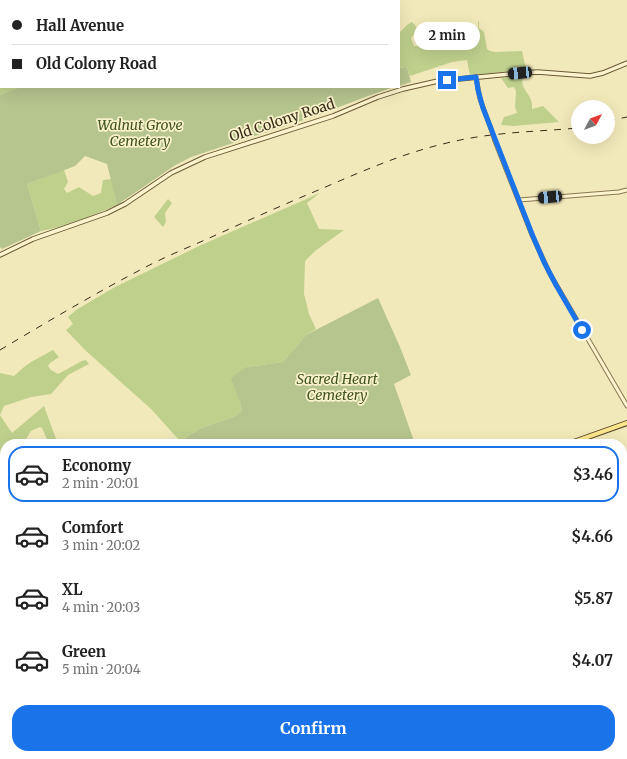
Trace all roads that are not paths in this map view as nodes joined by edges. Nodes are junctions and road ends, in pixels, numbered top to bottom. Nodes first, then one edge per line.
1 (627, 63) edge
2 (476, 77) junction
3 (627, 190) edge
4 (519, 200) junction
5 (0, 254) edge
6 (627, 406) edge
7 (627, 423) edge
8 (582, 439) edge

1 - 2 main road, Old Colony Road
2 - 4 street, bridge
2 - 5 main road, Old Colony Road
3 - 4 street
4 - 6 street
7 - 8 main road

